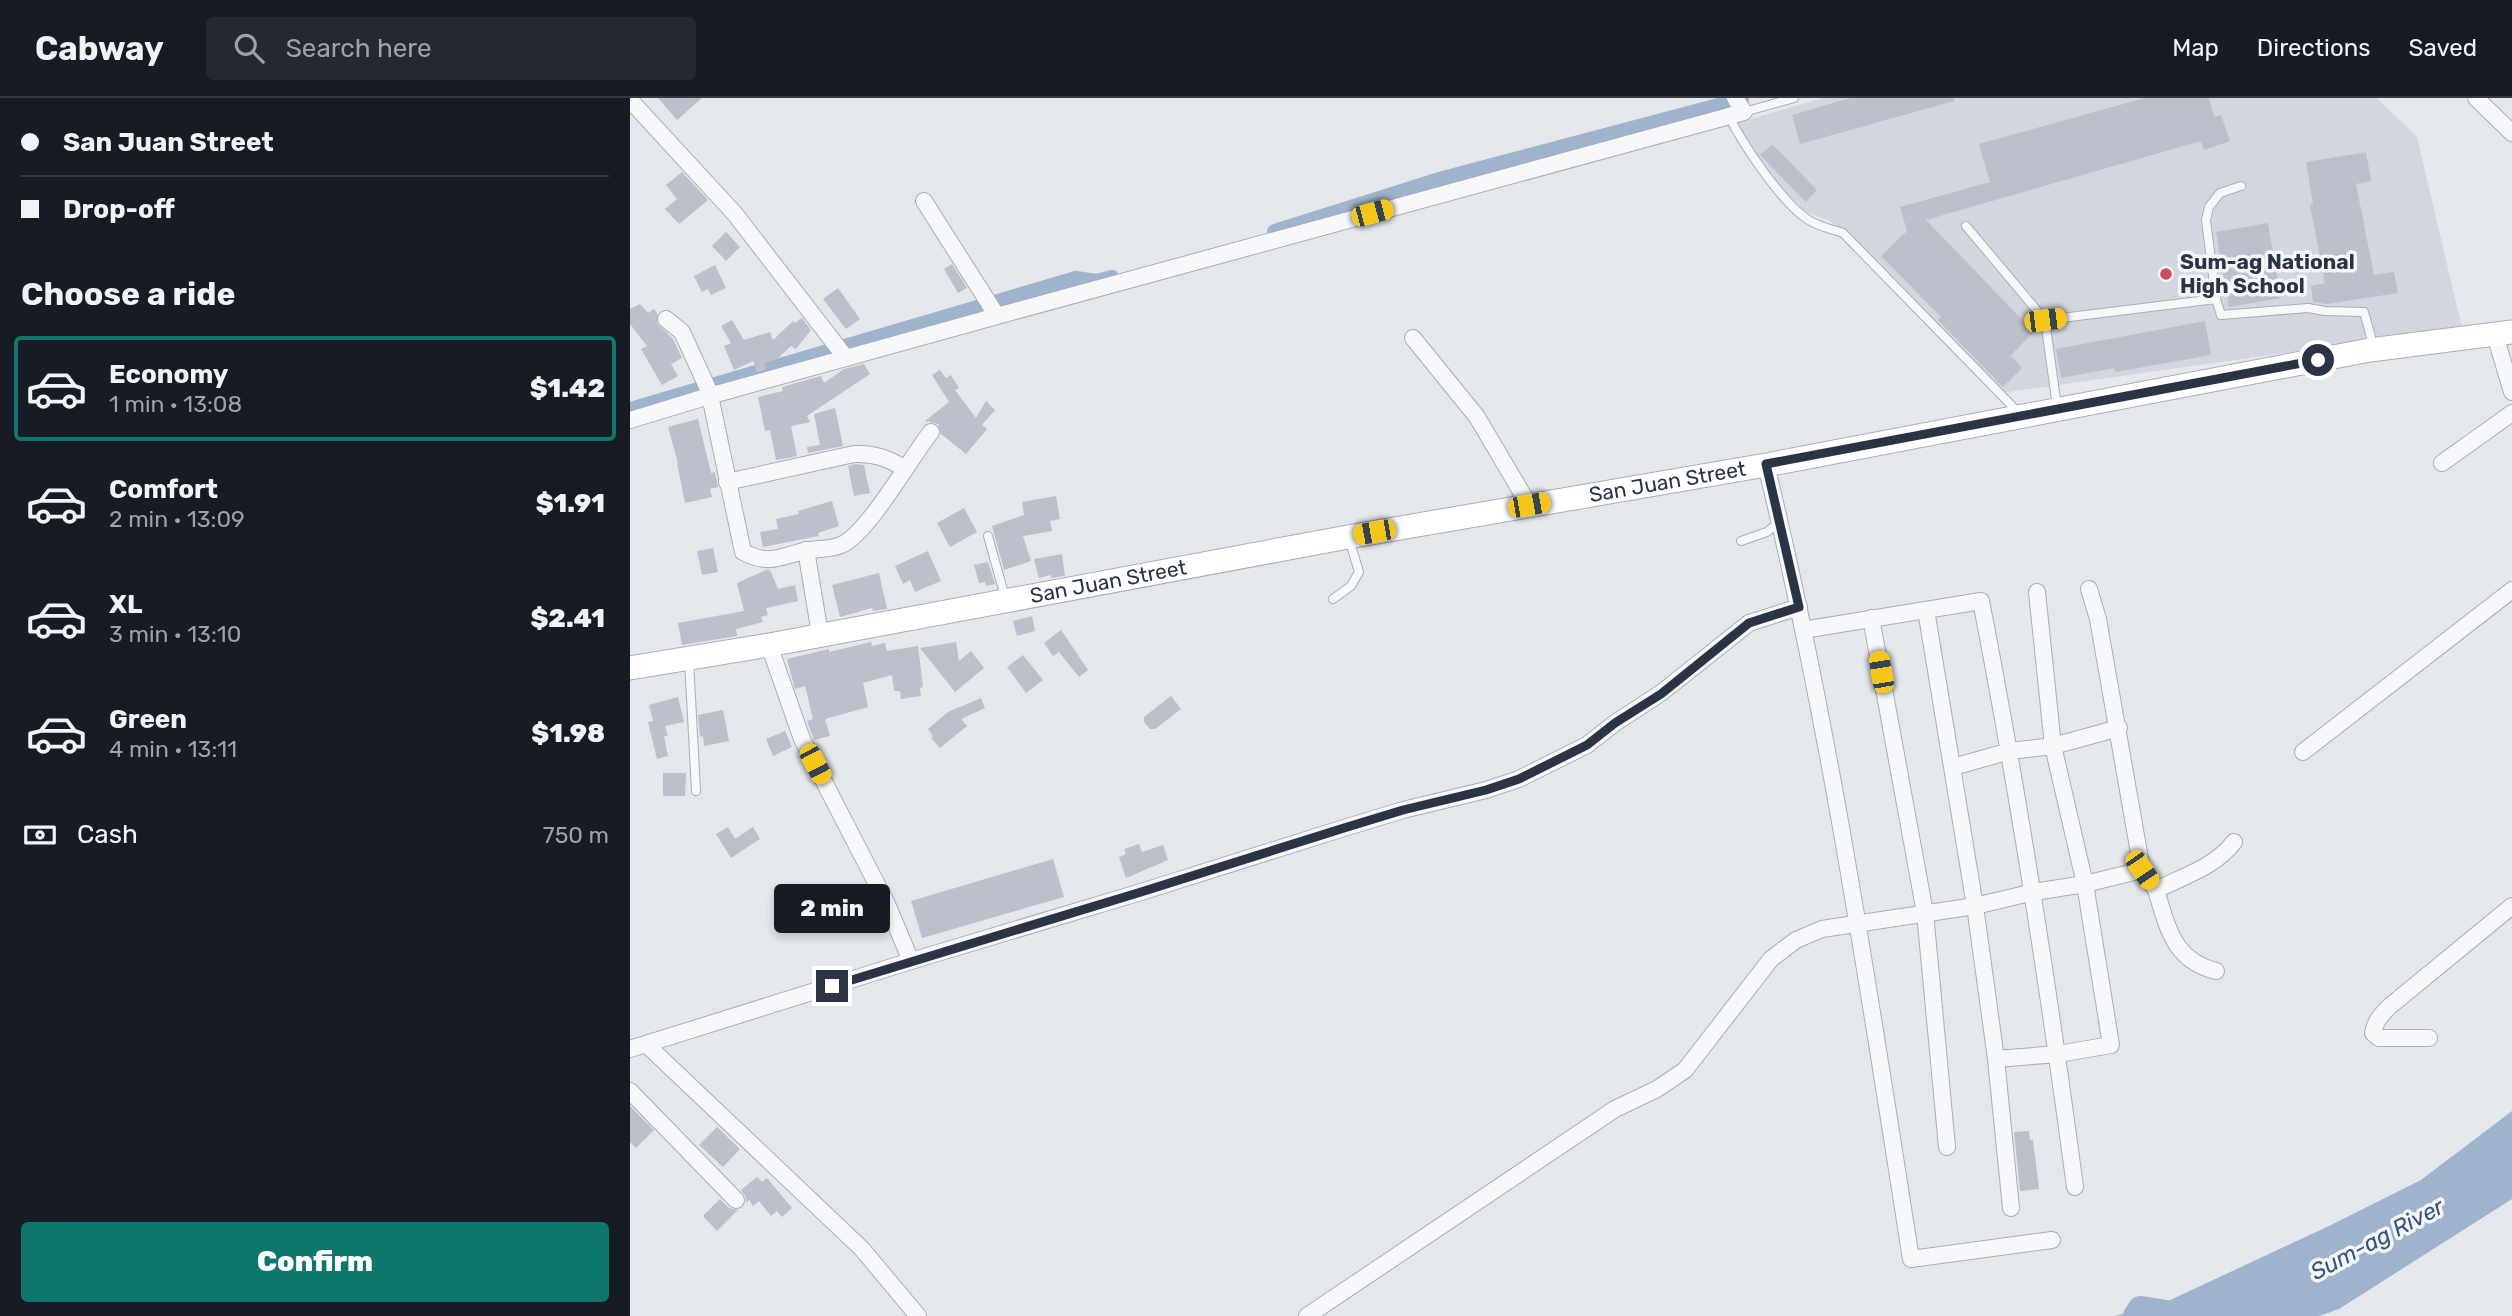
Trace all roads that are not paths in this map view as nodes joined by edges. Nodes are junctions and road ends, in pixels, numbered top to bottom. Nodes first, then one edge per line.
1 (1794, 98) edge
2 (2476, 98) edge
3 (630, 100) edge
4 (1737, 108) edge
5 (2512, 134) edge
6 (2241, 186) dead end
7 (924, 201) dead end
8 (1966, 226) dead end
9 (2216, 299) junction
10 (996, 312) junction
11 (666, 319) dead end
12 (2045, 320) junction
13 (2504, 333) edge
14 (1413, 338) dead end
15 (2370, 350) junction
16 (841, 352) junction
17 (708, 389) junction
18 (2512, 391) edge
19 (2057, 410) junction
20 (2512, 412) edge
21 (2022, 416) junction
22 (630, 421) edge
23 (931, 432) dead end
24 (2442, 463) dead end
25 (1766, 464) junction
26 (904, 468) junction
27 (727, 482) junction
28 (1529, 505) junction
29 (1780, 521) junction
30 (988, 536) dead end
31 (1348, 537) junction
32 (1741, 541) dead end
33 (806, 551) junction
34 (2089, 589) dead end
35 (2512, 590) edge
36 (2037, 592) dead end
37 (1333, 599) dead end
38 (1006, 600) junction
39 (1799, 607) junction
40 (1926, 610) junction
41 (1871, 618) junction
42 (1803, 630) junction
43 (820, 634) junction
44 (769, 645) junction
45 (689, 657) junction
46 (630, 668) edge
47 (2119, 728) junction
48 (2053, 746) junction
49 (2010, 751) junction
50 (2303, 752) dead end
51 (1953, 767) junction
52 (696, 792) dead end
53 (2234, 842) dead end
54 (2142, 870) junction
55 (2085, 884) junction
56 (2156, 890) junction
57 (2034, 892) junction
58 (1975, 906) junction
59 (2512, 906) edge
60 (1925, 913) junction
61 (1858, 925) junction
62 (911, 961) junction
63 (2216, 971) dead end
64 (2429, 1038) dead end
65 (647, 1045) junction
66 (630, 1049) edge
67 (2058, 1054) junction
68 (1996, 1059) junction
69 (630, 1091) edge
70 (1947, 1147) dead end
71 (2075, 1187) dead end
72 (736, 1200) dead end
73 (2011, 1208) dead end
74 (2052, 1240) dead end
75 (918, 1316) edge
76 (1307, 1316) edge

1 - 4 lane
2 - 5 street
3 - 16 street
4 - 10 street
4 - 21 lane
6 - 9 lane
7 - 10 street
8 - 12 lane
9 - 12 lane
9 - 15 lane
10 - 16 street
11 - 17 street
12 - 19 lane
13 - 15 main road, San Juan Street
13 - 18 street
14 - 28 street
15 - 19 main road, San Juan Street
16 - 17 street
17 - 22 street
17 - 27 street
19 - 21 main road, San Juan Street
20 - 24 street
21 - 25 main road, San Juan Street
23 - 26 street
25 - 28 main road, San Juan Street
25 - 29 street
26 - 27 street
26 - 33 street
27 - 33 street
28 - 31 main road, San Juan Street
29 - 32 lane
29 - 39 street
30 - 38 lane
31 - 37 lane
31 - 38 main road, San Juan Street
33 - 43 street
34 - 47 street
35 - 50 street
36 - 48 street
38 - 43 main road, San Juan Street
39 - 42 street
39 - 62 street
40 - 41 street
40 - 49 street
40 - 51 street
41 - 42 street
41 - 60 street
42 - 61 street
43 - 44 main road, San Juan Street
44 - 45 main road, San Juan Street
44 - 62 street
45 - 46 main road, San Juan Street
45 - 52 lane
47 - 48 street
47 - 54 street
48 - 49 street
48 - 55 street
49 - 51 street
49 - 57 street
51 - 58 street
53 - 56 street
54 - 55 street
54 - 56 street
55 - 57 street
55 - 67 street
56 - 63 street
57 - 58 street
57 - 67 street
58 - 60 street
58 - 68 street
59 - 64 street
60 - 61 street
60 - 70 street
61 - 74 street
61 - 76 street
62 - 65 street
65 - 66 street
65 - 75 street
67 - 68 street
67 - 71 street
68 - 73 street
69 - 72 street

